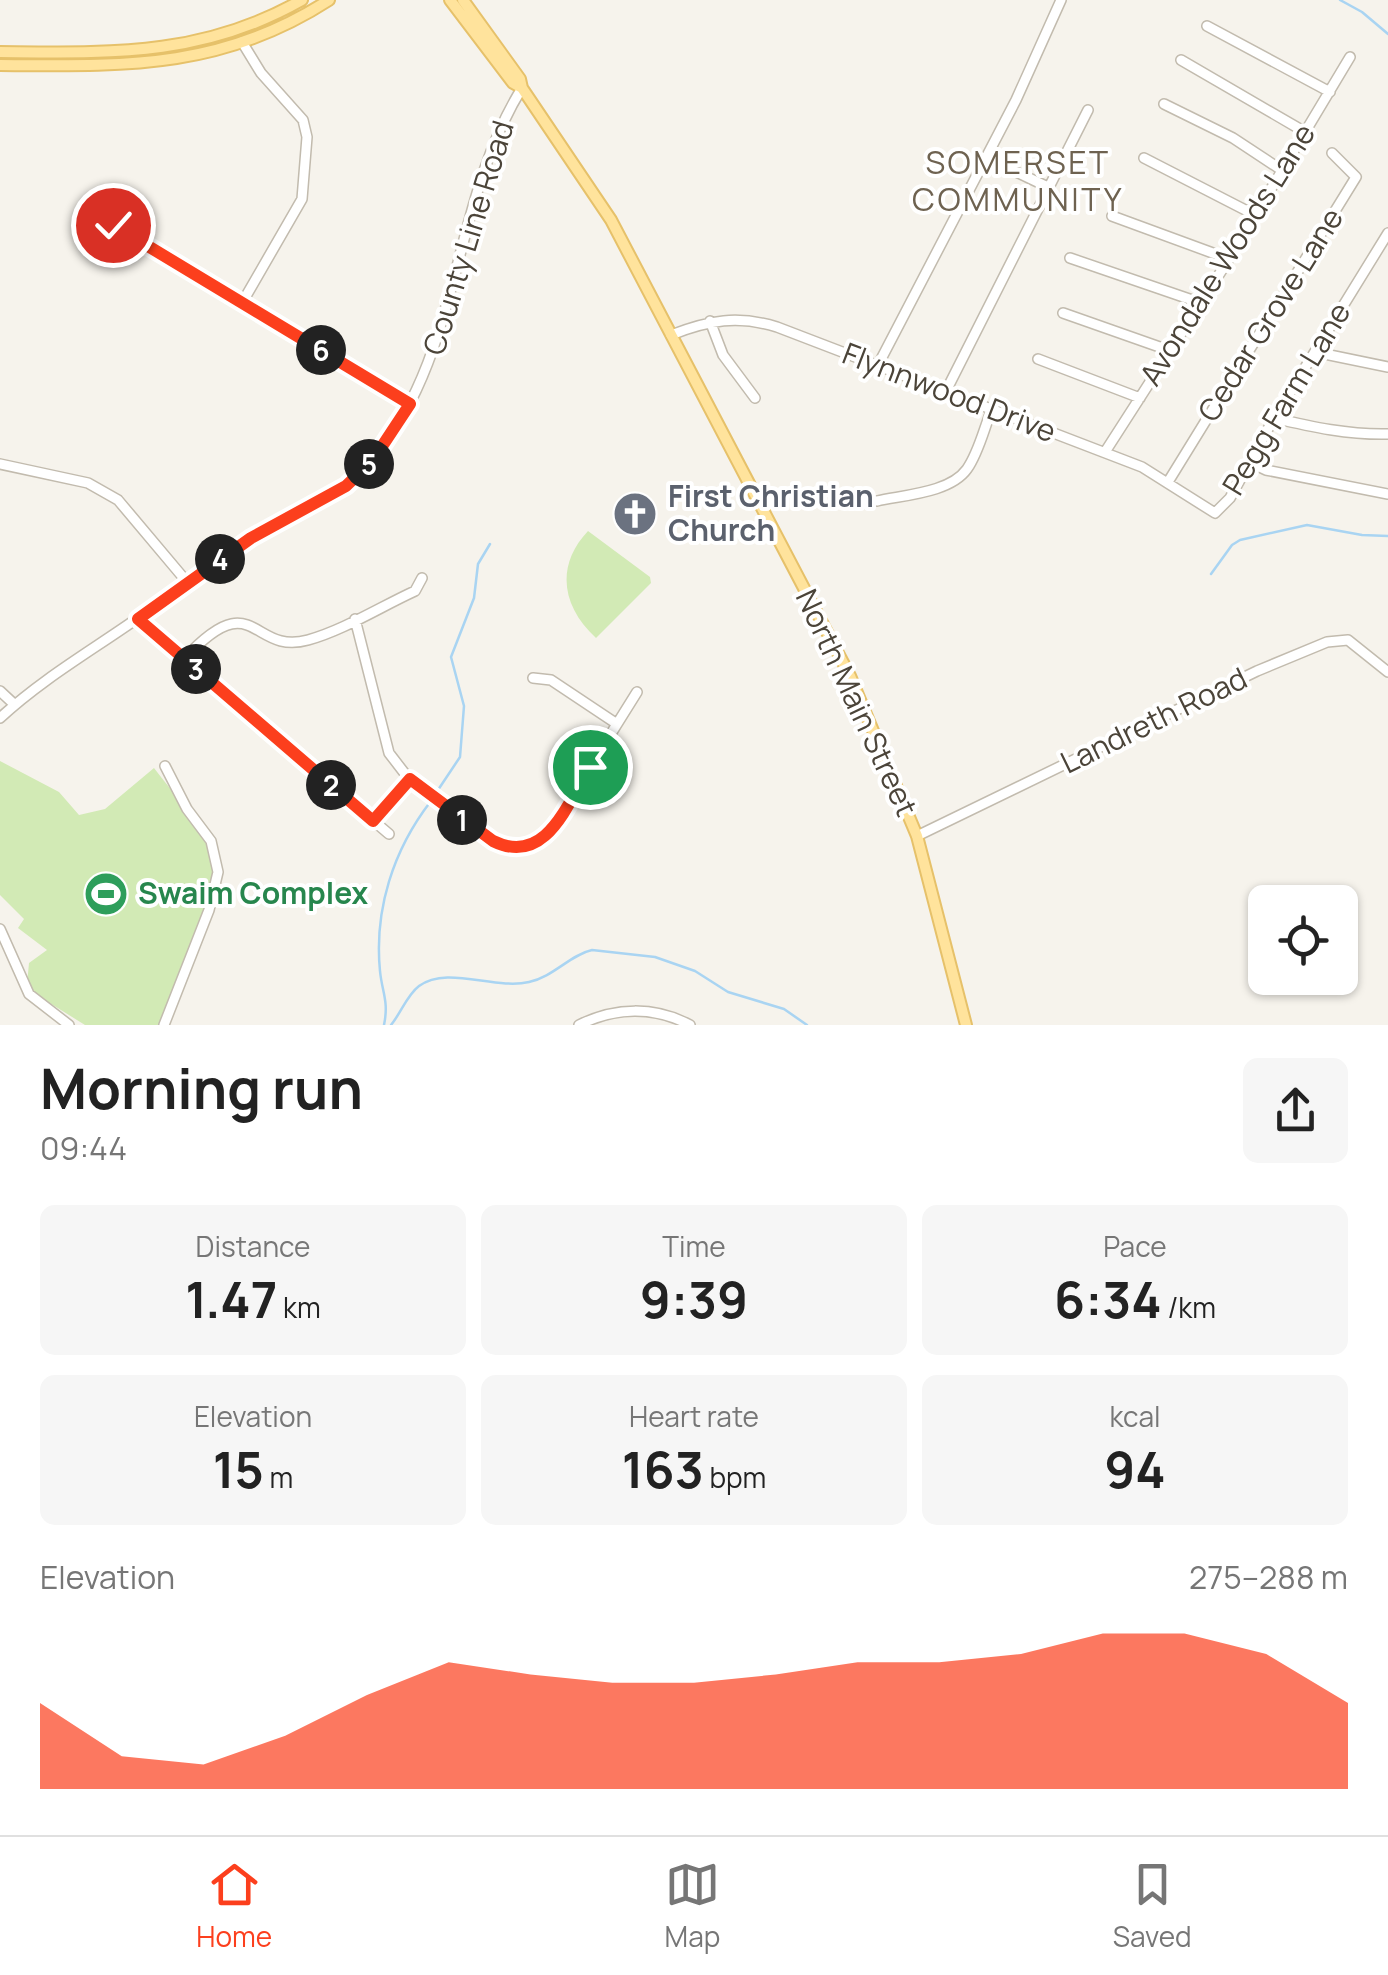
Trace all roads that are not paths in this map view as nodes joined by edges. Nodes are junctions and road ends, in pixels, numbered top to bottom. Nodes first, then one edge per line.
1 (302, 0) edge
2 (329, 0) edge
3 (450, 0) edge
4 (463, 0) edge
5 (1061, 0) edge
6 (1207, 26) dead end
7 (242, 42) junction
8 (0, 52) edge
9 (62, 53) junction
10 (1350, 57) dead end
11 (1181, 60) dead end
12 (0, 64) edge
13 (522, 88) junction
14 (1330, 92) junction
15 (1164, 104) dead end
16 (1088, 110) dead end
17 (1305, 132) junction
18 (1332, 154) dead end
19 (986, 156) junction
20 (1144, 158) dead end
21 (1283, 172) junction
22 (1050, 188) junction
23 (1255, 215) junction
24 (1112, 216) dead end
25 (113, 225) dead end
26 (1388, 233) edge
27 (1070, 258) dead end
28 (1229, 259) junction
29 (242, 302) junction
30 (1201, 302) junction
31 (1064, 313) dead end
32 (710, 321) junction
33 (671, 335) junction
34 (1171, 351) junction
35 (1315, 352) junction
36 (1038, 359) dead end
37 (878, 365) junction
38 (1388, 368) edge
39 (946, 391) junction
40 (755, 398) dead end
41 (1140, 398) junction
42 (410, 404) junction
43 (992, 409) junction
44 (1274, 418) junction
45 (1388, 434) edge
46 (1105, 452) junction
47 (1249, 462) junction
48 (0, 464) edge
49 (1168, 482) junction
50 (1388, 494) edge
51 (877, 501) dead end
52 (1215, 513) joint
53 (422, 578) dead end
54 (187, 582) junction
55 (138, 619) junction
56 (354, 619) junction
57 (184, 658) junction
58 (1388, 672) edge
59 (533, 678) dead end
60 (0, 691) edge
61 (637, 692) dead end
62 (15, 704) junction
63 (0, 718) edge
64 (617, 724) junction
65 (165, 766) dead end
66 (410, 779) junction
67 (373, 821) junction
68 (388, 834) dead end
69 (917, 836) junction
70 (0, 929) edge
71 (69, 1025) edge
72 (164, 1025) edge
73 (579, 1025) edge
74 (690, 1025) edge
75 (966, 1025) edge

1 - 9 main road
2 - 7 main road
3 - 13 main road, North Main Street
4 - 13 main road, North Main Street
5 - 19 street
6 - 14 street
7 - 12 main road
7 - 29 street
8 - 9 main road
9 - 12 main road
10 - 14 street, Avondale Woods Lane
11 - 17 street
13 - 33 main road, North Main Street
13 - 42 street, County Line Road
14 - 17 street, Avondale Woods Lane
15 - 21 street
16 - 22 street
17 - 21 street, Avondale Woods Lane
18 - 49 street, Cedar Grove Lane
19 - 22 street
19 - 37 street
20 - 23 street
21 - 23 street, Avondale Woods Lane
22 - 39 street
23 - 28 street, Avondale Woods Lane
24 - 28 street
25 - 29 street
26 - 35 street, Pegg Farm Lane
27 - 30 street
28 - 30 street, Avondale Woods Lane
29 - 42 street
30 - 34 street, Avondale Woods Lane
31 - 34 street
32 - 33 street, Flynnwood Drive
32 - 37 street, Flynnwood Drive
32 - 40 street
33 - 69 main road, North Main Street
34 - 41 street, Avondale Woods Lane
35 - 38 street
35 - 44 street, Pegg Farm Lane
36 - 41 street
37 - 39 street, Flynnwood Drive
39 - 43 street, Flynnwood Drive
41 - 46 street, Avondale Woods Lane
42 - 54 street, County Line Road
43 - 46 street, Flynnwood Drive
43 - 51 street
44 - 45 street
44 - 47 street, Pegg Farm Lane
46 - 49 street, Flynnwood Drive
47 - 50 street
47 - 52 street, Pegg Farm Lane
48 - 54 street
49 - 52 street, Flynnwood Drive
53 - 56 street
54 - 55 street, County Line Road
55 - 57 street
55 - 62 street, County Line Road
56 - 57 street
56 - 66 street
57 - 67 street
58 - 69 street, Landreth Road
59 - 64 street
60 - 62 street
61 - 64 street
62 - 63 street, County Line Road
64 - 66 street
65 - 72 street
66 - 67 street
67 - 68 street
69 - 75 main road, North Main Street
70 - 71 street
73 - 74 street

